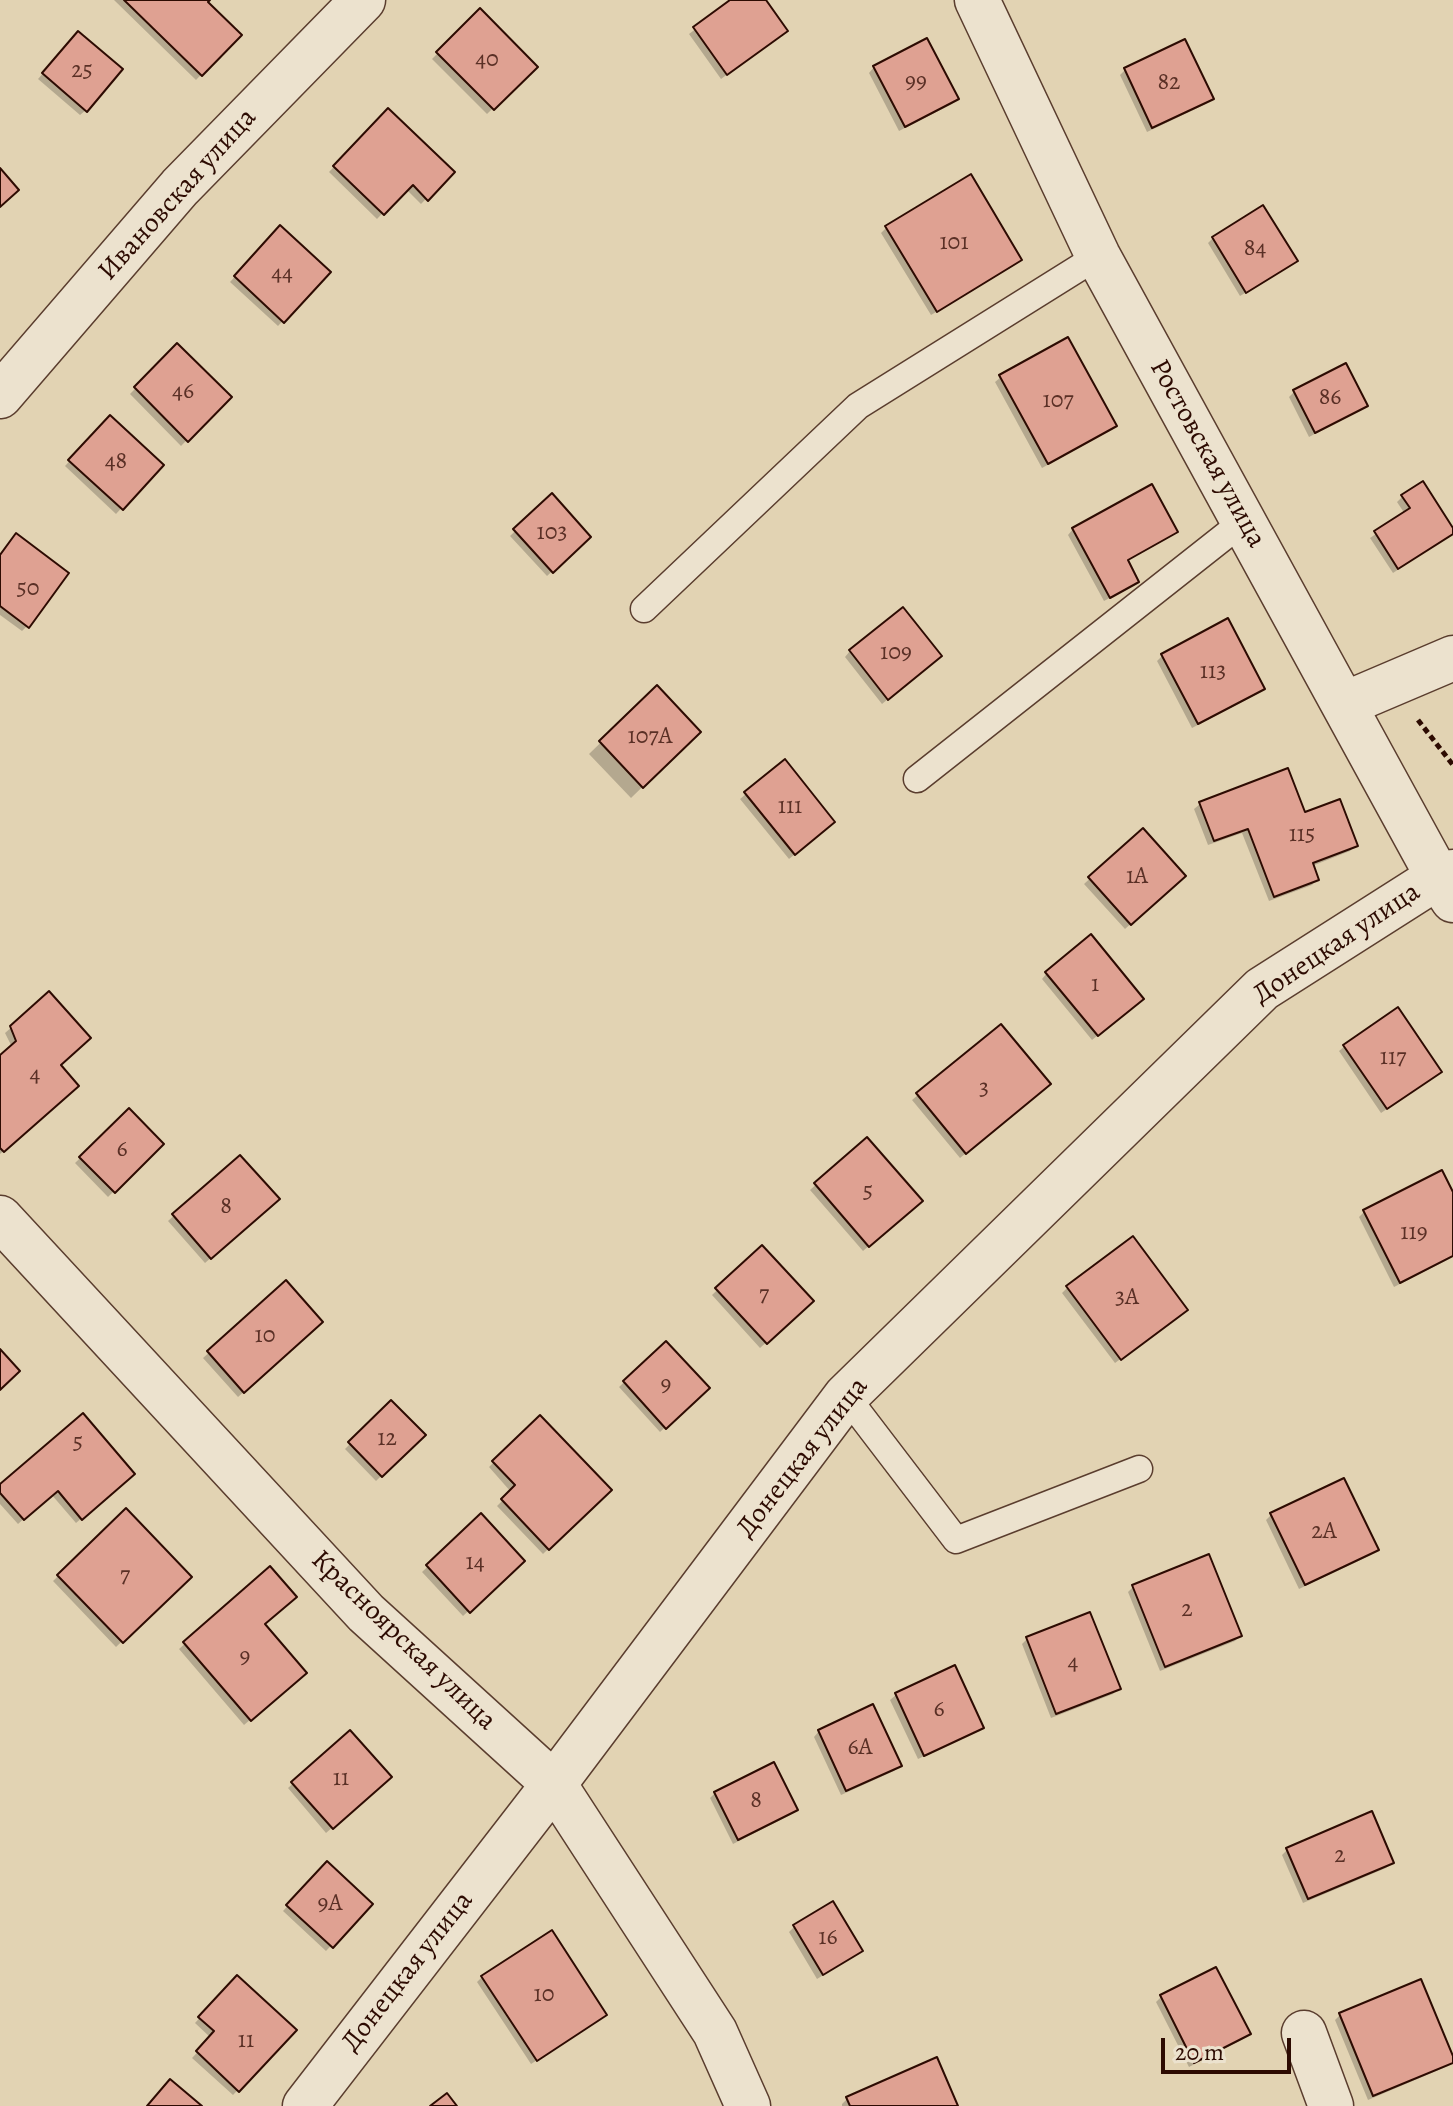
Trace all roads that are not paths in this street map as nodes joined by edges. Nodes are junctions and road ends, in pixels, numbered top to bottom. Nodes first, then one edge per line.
1 (363, 0) edge
2 (977, 0) edge
3 (1098, 256) junction
4 (0, 396) edge
5 (1244, 521) junction
6 (644, 609) dead end
7 (1453, 658) edge
8 (1345, 704) junction
9 (917, 779) dead end
10 (1448, 883) edge
11 (0, 1218) edge
12 (846, 1396) junction
13 (1139, 1469) dead end
14 (554, 1784) junction
15 (1304, 2033) dead end
16 (305, 2106) edge
17 (748, 2106) edge
18 (1331, 2106) edge

1 - 4 street, Ивановская улица
2 - 3 street, Ростовская улица
3 - 5 street, Ростовская улица
3 - 6 lane
5 - 8 street, Ростовская улица
5 - 9 lane
7 - 8 street
8 - 10 street, Ростовская улица
10 - 12 street, Донецкая улица
11 - 14 street, Красноярская улица
12 - 13 lane
12 - 14 street, Донецкая улица
14 - 16 street, Донецкая улица
14 - 17 street, Красноярская улица
15 - 18 street

